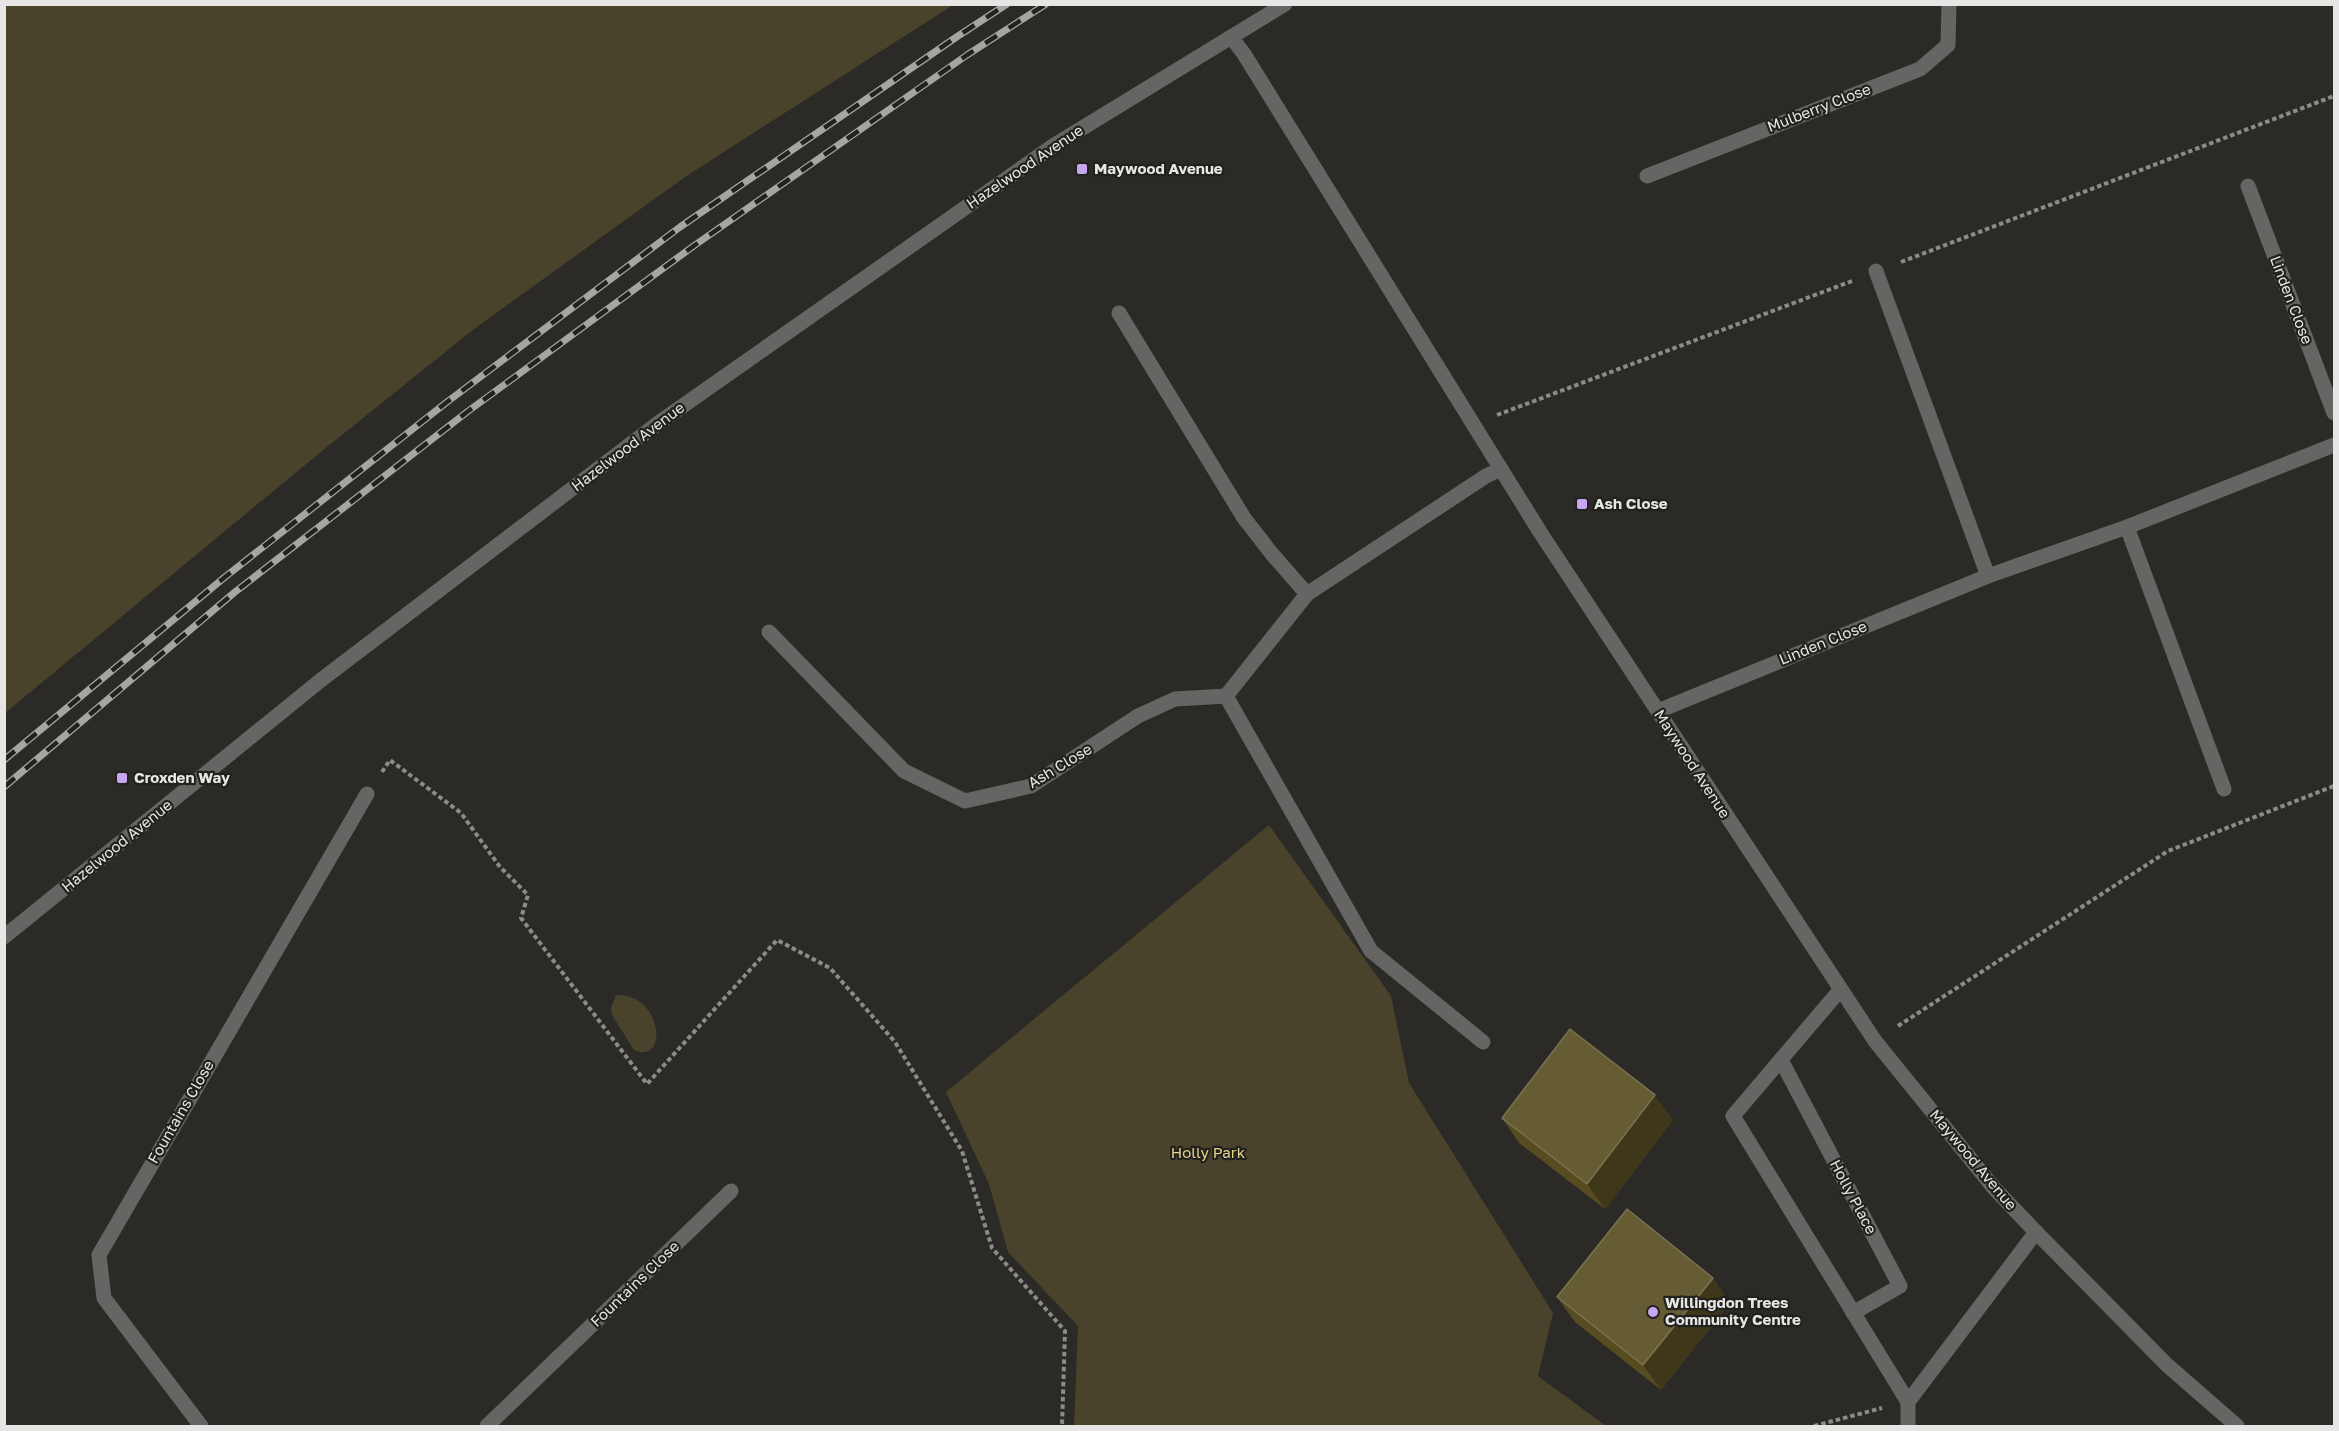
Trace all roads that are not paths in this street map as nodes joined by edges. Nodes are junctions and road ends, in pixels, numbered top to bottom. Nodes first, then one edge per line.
1 (1285, 4) edge
2 (1949, 4) edge
3 (1231, 37) junction
4 (1647, 176) dead end
5 (2248, 186) dead end
6 (1876, 271) dead end
7 (1119, 314) dead end
8 (2334, 413) edge
9 (2334, 445) edge
10 (1501, 469) junction
11 (2127, 527) junction
12 (1988, 576) junction
13 (1307, 594) junction
14 (769, 632) dead end
15 (1226, 696) junction
16 (1658, 711) junction
17 (2224, 789) dead end
18 (367, 794) road end
19 (4, 937) edge
20 (1840, 990) junction
21 (1483, 1042) dead end
22 (1781, 1059) junction
23 (731, 1191) dead end
24 (2036, 1232) junction
25 (1853, 1313) junction
26 (1908, 1402) junction
27 (201, 1426) edge
28 (487, 1426) edge
29 (1908, 1426) edge
30 (2237, 1426) edge

1 - 3 street, Hazelwood Avenue
2 - 4 street, Mulberry Close
3 - 10 street, Maywood Avenue
3 - 19 street, Hazelwood Avenue
5 - 8 street, Linden Close
6 - 12 street
7 - 13 street
9 - 11 street, Linden Close
10 - 13 street
10 - 16 street, Maywood Avenue
11 - 12 street, Linden Close
11 - 17 street
12 - 16 street, Linden Close
13 - 15 street
14 - 15 street, Ash Close
15 - 21 street
16 - 20 street, Maywood Avenue
18 - 27 street, Fountains Close
20 - 22 street
20 - 24 street, Maywood Avenue
22 - 25 street
22 - 25 street, Holly Place
23 - 28 street, Fountains Close
24 - 26 street
24 - 30 street, Maywood Avenue
25 - 26 street
26 - 29 street

